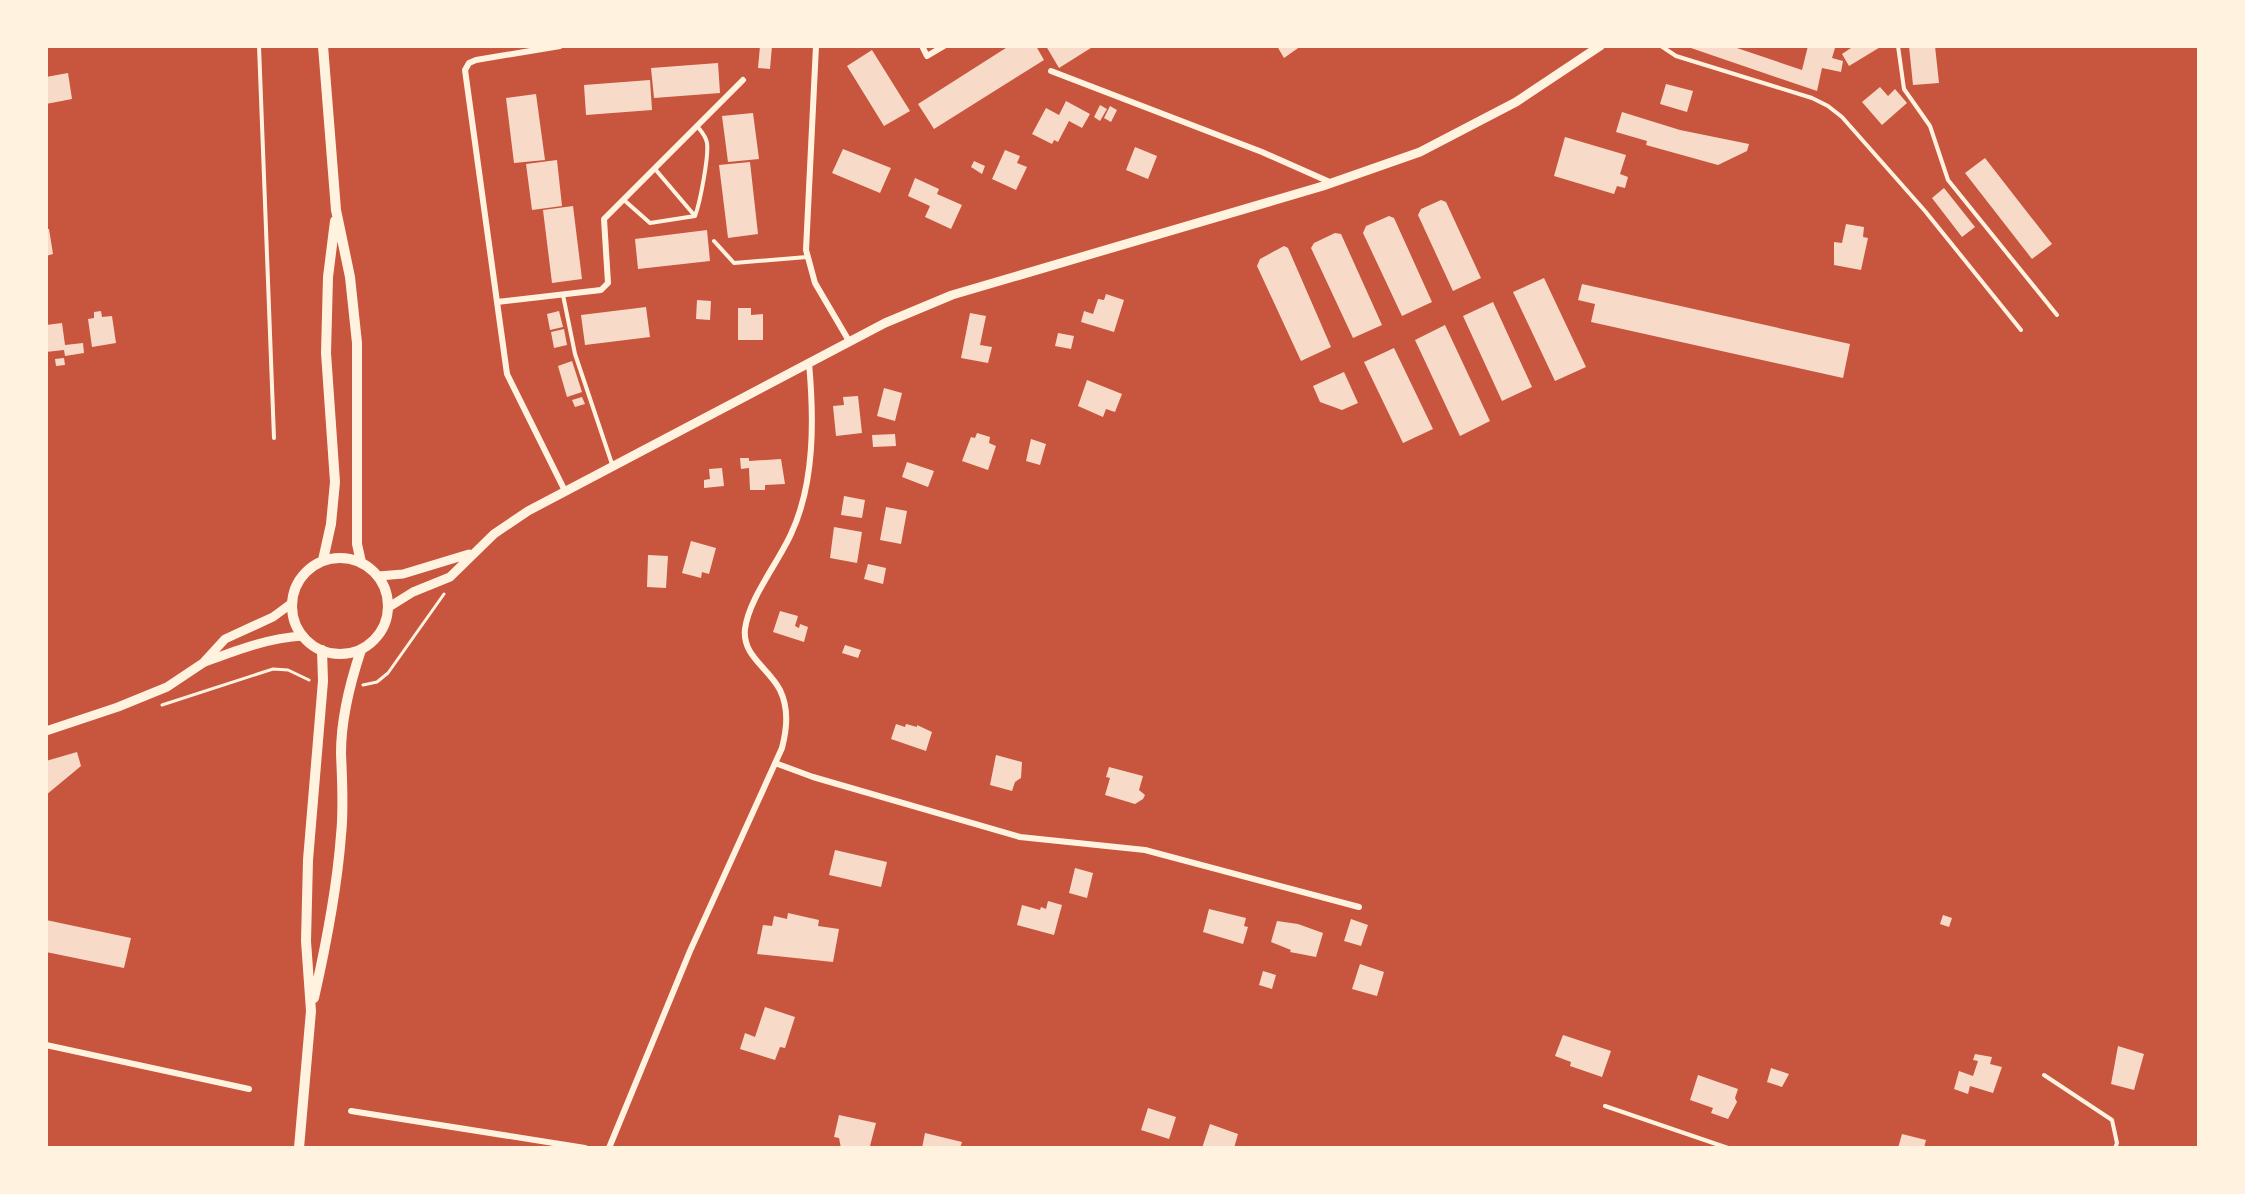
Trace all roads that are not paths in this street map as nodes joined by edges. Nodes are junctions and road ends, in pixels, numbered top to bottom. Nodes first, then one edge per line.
1 (260, 46) edge
2 (323, 46) edge
3 (560, 46) edge
4 (816, 46) edge
5 (922, 46) edge
6 (944, 46) edge
7 (1600, 46) edge
8 (1661, 46) edge
9 (1898, 46) edge
10 (1051, 71) dead end
11 (743, 80) dead end
12 (697, 126) junction
13 (655, 168) junction
14 (1332, 183) junction
15 (624, 199) junction
16 (336, 210) junction
17 (695, 216) junction
18 (714, 241) dead end
19 (807, 256) junction
20 (563, 295) junction
21 (497, 302) junction
22 (2057, 315) dead end
23 (2021, 330) dead end
24 (849, 341) junction
25 (809, 363) junction
26 (274, 438) dead end
27 (612, 466) junction
28 (565, 491) junction
29 (471, 554) junction
30 (323, 560) junction
31 (361, 562) junction
32 (379, 576) junction
33 (292, 603) junction
34 (389, 607) junction
35 (303, 636) junction
36 (321, 650) junction
37 (361, 650) junction
38 (202, 663) junction
39 (46, 731) edge
40 (775, 763) junction
41 (1359, 907) dead end
42 (311, 1011) junction
43 (46, 1045) edge
44 (2044, 1076) dead end
45 (249, 1089) dead end
46 (1605, 1106) dead end
47 (351, 1111) dead end
48 (299, 1148) edge
49 (585, 1148) edge
50 (609, 1148) edge
51 (1728, 1148) edge
52 (2115, 1148) edge

1 - 26 lane
2 - 16 main road
3 - 21 street
4 - 19 street
5 - 6 street
7 - 14 street
8 - 23 lane
9 - 22 lane
10 - 14 street
11 - 12 street
12 - 13 street
12 - 17 lane
13 - 15 street
13 - 17 lane
14 - 24 street
15 - 17 lane
15 - 20 street
16 - 30 main road
16 - 31 main road
18 - 19 lane
19 - 24 street
20 - 21 street
20 - 27 lane
21 - 28 street
24 - 25 street
25 - 27 street
25 - 40 street
27 - 28 street
28 - 29 street
29 - 32 street
29 - 34 street
30 - 31 main road
30 - 33 main road
31 - 32 main road
32 - 34 main road
33 - 35 main road
33 - 38 street
34 - 37 main road
35 - 36 main road
35 - 38 street
36 - 37 main road
36 - 42 main road
37 - 42 main road
38 - 39 street
40 - 41 street
40 - 50 street
42 - 48 main road
43 - 45 street
44 - 52 lane
46 - 51 lane
47 - 49 street

